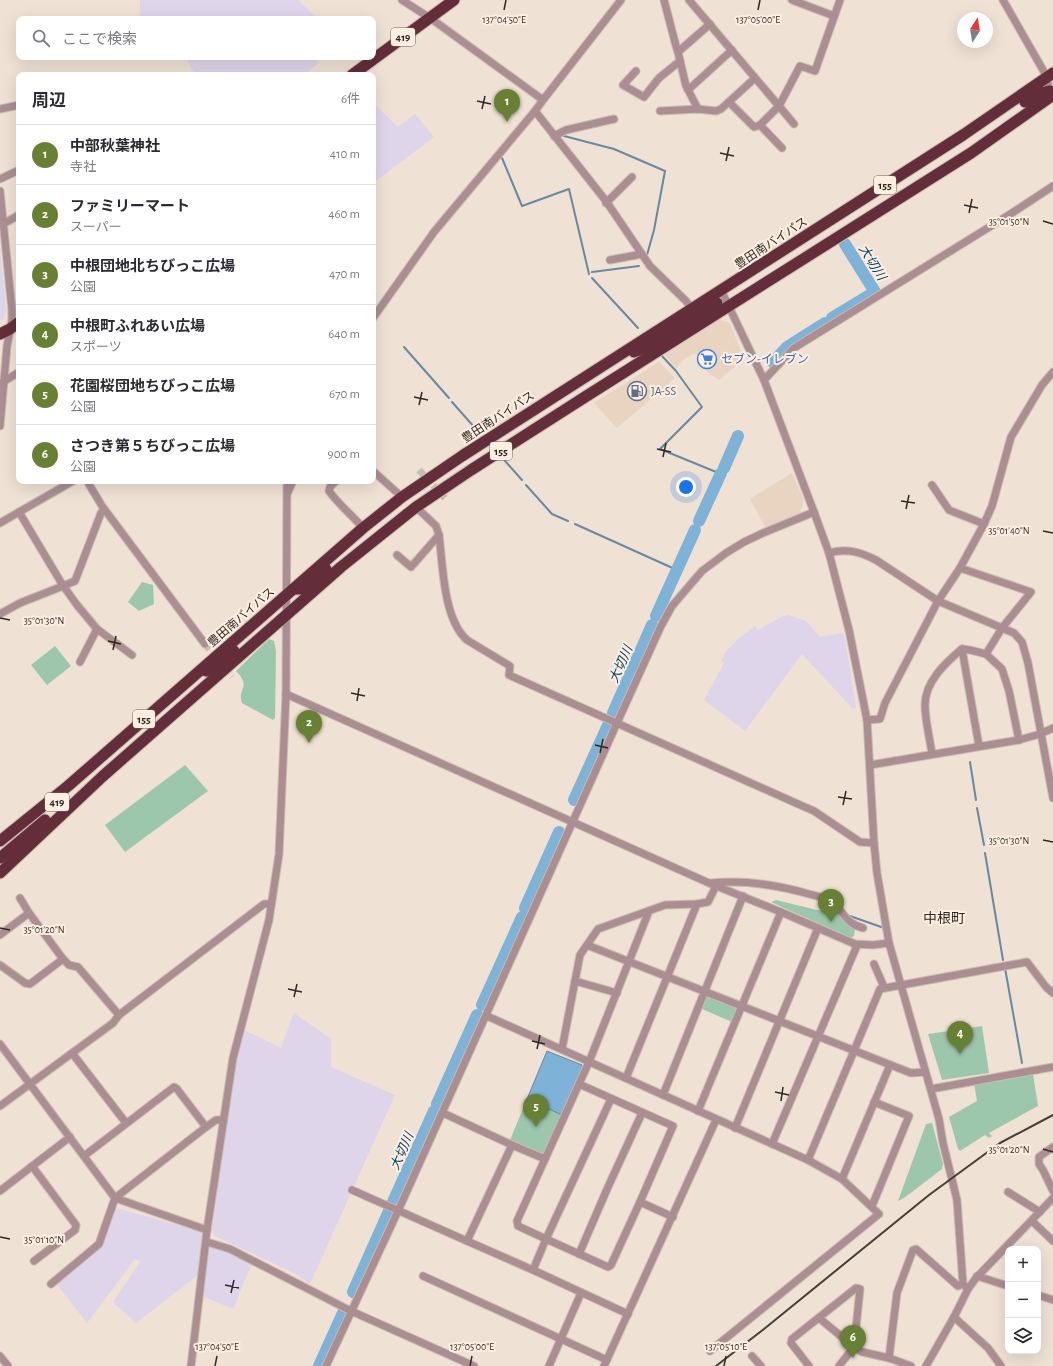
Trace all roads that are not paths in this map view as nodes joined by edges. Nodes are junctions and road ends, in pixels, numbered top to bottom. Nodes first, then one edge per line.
1 (402, 0) edge
2 (454, 0) edge
3 (621, 0) edge
4 (664, 0) edge
5 (689, 0) edge
6 (792, 0) edge
7 (840, 0) edge
8 (1003, 0) edge
9 (834, 16) junction
10 (429, 18) junction
11 (710, 24) junction
12 (732, 50) junction
13 (678, 52) junction
14 (376, 57) edge
15 (372, 60) edge
16 (680, 61) junction
17 (636, 71) dead end
18 (356, 72) edge
19 (756, 78) junction
20 (1051, 87) edge
21 (688, 90) junction
22 (543, 100) junction
23 (729, 102) junction
24 (16, 105) edge
25 (780, 106) junction
26 (0, 109) edge
27 (698, 109) junction
28 (536, 111) junction
29 (660, 111) dead end
30 (614, 119) dead end
31 (794, 124) dead end
32 (760, 125) junction
33 (554, 136) junction
34 (782, 148) dead end
35 (16, 171) edge
36 (632, 177) dead end
37 (0, 179) edge
38 (1053, 186) edge
39 (0, 191) edge
40 (606, 203) junction
41 (16, 217) edge
42 (4, 224) junction
43 (642, 254) junction
44 (610, 260) dead end
45 (722, 290) junction
46 (729, 305) junction
47 (692, 309) junction
48 (376, 314) edge
49 (16, 324) edge
50 (5, 331) edge
51 (610, 361) junction
52 (1053, 372) edge
53 (16, 374) edge
54 (764, 380) junction
55 (3, 382) junction
56 (0, 426) edge
57 (376, 473) edge
58 (68, 484) edge
59 (89, 484) edge
60 (287, 484) edge
61 (292, 484) edge
62 (333, 484) edge
63 (932, 485) dead end
64 (287, 494) junction
65 (402, 498) junction
66 (416, 507) junction
67 (104, 509) junction
68 (19, 512) junction
69 (814, 512) junction
70 (0, 522) edge
71 (984, 524) junction
72 (363, 528) junction
73 (387, 529) junction
74 (439, 535) junction
75 (829, 553) junction
76 (398, 555) dead end
77 (960, 568) junction
78 (63, 586) junction
79 (288, 589) junction
80 (938, 601) junction
81 (0, 614) edge
82 (286, 619) junction
83 (1002, 628) junction
84 (97, 629) junction
85 (205, 644) tunnel mouth
86 (962, 650) junction
87 (986, 654) junction
88 (132, 656) dead end
89 (80, 662) dead end
90 (188, 681) junction
91 (286, 694) junction
92 (866, 720) junction
93 (617, 723) junction
94 (1053, 728) edge
95 (1040, 734) junction
96 (1019, 740) junction
97 (979, 746) junction
98 (110, 748) junction
99 (932, 754) junction
100 (870, 765) junction
101 (102, 776) junction
102 (1053, 798) edge
103 (573, 823) junction
104 (0, 842) edge
105 (874, 843) junction
106 (0, 851) edge
107 (0, 858) edge
108 (0, 873) edge
109 (713, 884) junction
110 (743, 896) junction
111 (20, 898) dead end
112 (271, 904) junction
113 (697, 904) junction
114 (649, 911) junction
115 (781, 912) junction
116 (29, 913) junction
117 (818, 928) junction
118 (863, 928) dead end
119 (0, 934) edge
120 (889, 943) junction
121 (855, 944) junction
122 (587, 945) junction
123 (63, 959) junction
124 (629, 962) junction
125 (874, 964) dead end
126 (0, 965) edge
127 (668, 977) junction
128 (575, 981) junction
129 (900, 985) junction
130 (884, 987) junction
131 (705, 991) junction
132 (617, 993) junction
133 (1053, 993) edge
134 (742, 1006) junction
135 (119, 1015) junction
136 (487, 1016) junction
137 (781, 1021) junction
138 (817, 1036) junction
139 (0, 1044) edge
140 (562, 1049) junction
141 (853, 1049) junction
142 (72, 1053) junction
143 (589, 1062) junction
144 (890, 1065) junction
145 (1053, 1067) edge
146 (925, 1072) junction
147 (626, 1078) junction
148 (30, 1084) junction
149 (579, 1084) junction
150 (931, 1089) junction
151 (663, 1095) junction
152 (611, 1099) junction
153 (874, 1102) junction
154 (0, 1106) edge
155 (698, 1111) junction
156 (443, 1113) junction
157 (642, 1113) junction
158 (223, 1120) junction
159 (716, 1120) junction
160 (126, 1124) junction
161 (206, 1127) junction
162 (735, 1128) junction
163 (70, 1137) junction
164 (772, 1144) junction
165 (512, 1145) junction
166 (1053, 1147) edge
167 (84, 1156) junction
168 (545, 1159) junction
169 (808, 1160) junction
170 (32, 1166) junction
171 (842, 1179) junction
172 (352, 1190) dead end
173 (0, 1191) edge
174 (1053, 1191) edge
175 (1008, 1192) dead end
176 (115, 1198) junction
177 (1053, 1198) edge
178 (640, 1202) junction
179 (872, 1206) junction
180 (398, 1211) junction
181 (1040, 1212) junction
182 (672, 1217) junction
183 (1032, 1221) junction
184 (207, 1230) junction
185 (546, 1239) junction
186 (467, 1241) junction
187 (1053, 1241) edge
188 (207, 1242) junction
189 (579, 1254) junction
190 (34, 1261) dead end
191 (533, 1270) junction
192 (423, 1276) dead end
193 (977, 1276) junction
194 (50, 1284) dead end
195 (1005, 1285) edge
196 (966, 1286) junction
197 (581, 1293) junction
198 (1041, 1296) edge
199 (1053, 1300) edge
200 (352, 1311) junction
201 (628, 1314) junction
202 (954, 1317) junction
203 (819, 1318) junction
204 (561, 1339) junction
205 (854, 1347) junction
206 (710, 1351) dead end
207 (0, 1356) edge
208 (752, 1356) dead end
209 (889, 1358) junction
210 (605, 1363) edge
211 (8, 1366) edge
212 (191, 1366) edge
213 (326, 1366) edge
214 (474, 1366) edge
215 (549, 1366) edge
216 (761, 1366) edge
217 (809, 1366) edge
218 (839, 1366) edge
219 (911, 1366) edge
220 (926, 1366) edge
221 (1001, 1366) edge

1 - 10 street
2 - 10 highway, 419
3 - 22 street
4 - 13 street
5 - 11 street
6 - 9 street
7 - 9 street
8 - 20 street
9 - 25 street
10 - 14 highway, 419
10 - 22 street
11 - 12 street
11 - 13 street
12 - 19 street
12 - 21 street
13 - 16 street
15 - 18 highway, 419
16 - 17 street
16 - 21 street
19 - 23 street
19 - 25 street
20 - 45 highway, 豊田南バイパス / 155
20 - 46 highway, 155
21 - 27 street
22 - 28 street
23 - 27 street
23 - 32 street
24 - 26 street
25 - 31 street
25 - 32 street
27 - 29 street
28 - 33 street
28 - 48 street
30 - 33 street
32 - 34 street
33 - 40 street
35 - 37 street
36 - 40 street
38 - 54 street
39 - 42 street
40 - 43 street
41 - 42 street
42 - 50 street
43 - 44 street
43 - 47 street
45 - 46 street
45 - 47 highway, 豊田南バイパス / 155
46 - 51 highway, 155
46 - 54 street
46 - 66 highway, 155
47 - 51 highway, 豊田南バイパス / 155
49 - 50 highway
50 - 55 street
51 - 65 highway, 豊田南バイパス / 155
52 - 71 street
53 - 55 street
54 - 69 street
55 - 56 street
57 - 65 street
58 - 68 street
59 - 67 street
60 - 64 street
61 - 64 street
62 - 72 street
63 - 71 street
64 - 79 street
65 - 72 highway, 豊田南バイパス / 155
66 - 73 highway, 155
66 - 74 street
67 - 78 street
67 - 85 street
68 - 70 street
68 - 78 street
69 - 75 street
69 - 93 street
71 - 77 street
72 - 79 highway, 豊田南バイパス / 155
73 - 79 highway
73 - 82 highway, 155
74 - 76 street
74 - 93 street
75 - 80 street
75 - 92 street
77 - 80 street
77 - 83 street
78 - 81 street
78 - 84 street
79 - 82 street
79 - 90 highway, 豊田南バイパス / 155
80 - 83 street
80 - 92 street
82 - 90 highway
82 - 91 street
82 - 101 highway, 155
83 - 87 street
83 - 95 street
84 - 88 street
84 - 89 street
86 - 87 street
86 - 97 street
86 - 99 street
87 - 96 street
90 - 98 highway, 豊田南バイパス / 155
91 - 103 street
91 - 112 street
92 - 100 street
93 - 103 street
93 - 105 street
94 - 95 street
95 - 96 street
95 - 102 street
96 - 97 street
97 - 99 street
98 - 104 highway, 豊田南バイパス / 155
98 - 106 highway, 419
99 - 100 street
100 - 105 street
101 - 107 highway, 419
101 - 108 highway, 155
103 - 109 street
103 - 136 street
105 - 120 street
109 - 110 street
109 - 113 street
109 - 118 street
110 - 115 street
110 - 131 street
111 - 116 street
112 - 135 street
112 - 158 street
113 - 114 street
113 - 127 street
114 - 122 street
114 - 124 street
115 - 117 street
115 - 134 street
116 - 119 street
116 - 123 street
117 - 121 street
117 - 137 street
120 - 121 street
120 - 129 street
121 - 138 street
122 - 124 street
122 - 128 street
123 - 126 street
123 - 135 street
124 - 127 street
124 - 132 street
125 - 130 street
127 - 131 street
127 - 147 street
128 - 132 street
128 - 140 street
129 - 130 street
129 - 133 street
129 - 146 street
130 - 141 street
131 - 134 street
131 - 151 street
132 - 143 street
134 - 137 street
134 - 155 street
135 - 142 street
136 - 140 street
136 - 156 street
137 - 138 street
137 - 162 street
138 - 141 street
138 - 164 street
139 - 148 street
140 - 143 street
141 - 144 street
141 - 169 street
142 - 148 street
142 - 160 street
143 - 147 street
143 - 149 street
144 - 146 street
144 - 153 street
145 - 150 street
146 - 150 street
147 - 151 street
148 - 154 street
148 - 163 street
149 - 152 street
149 - 168 street
150 - 196 street
151 - 155 street
152 - 157 street
152 - 185 street
153 - 171 street
153 - 179 street
155 - 159 street
156 - 165 street
156 - 180 street
157 - 178 street
157 - 189 street
158 - 161 street
158 - 184 street
159 - 162 street
159 - 182 street
160 - 161 street
160 - 167 street
161 - 176 street
162 - 164 street
163 - 167 street
163 - 170 street
164 - 169 street
165 - 168 street
165 - 186 street
166 - 174 street
167 - 176 street
168 - 185 street
169 - 171 street
170 - 173 street
170 - 190 street
171 - 179 street
172 - 180 street
175 - 181 street
176 - 184 street
176 - 194 street
177 - 181 street
178 - 182 street
178 - 189 street
179 - 206 street
180 - 186 street
180 - 200 street
181 - 183 street
182 - 201 street
183 - 187 street
183 - 193 street
184 - 188 street
185 - 189 street
185 - 191 street
186 - 191 street
188 - 200 street
188 - 212 street
191 - 197 street
192 - 204 street
193 - 195 street
193 - 196 street
196 - 202 street
196 - 209 street
197 - 201 street
197 - 204 street
198 - 199 street
200 - 213 street
200 - 214 street
201 - 210 street
202 - 220 street
202 - 221 street
203 - 205 street
203 - 205 street
203 - 217 street
204 - 210 street
204 - 215 street
205 - 209 street
205 - 218 street
207 - 211 street
208 - 216 street
209 - 219 street

